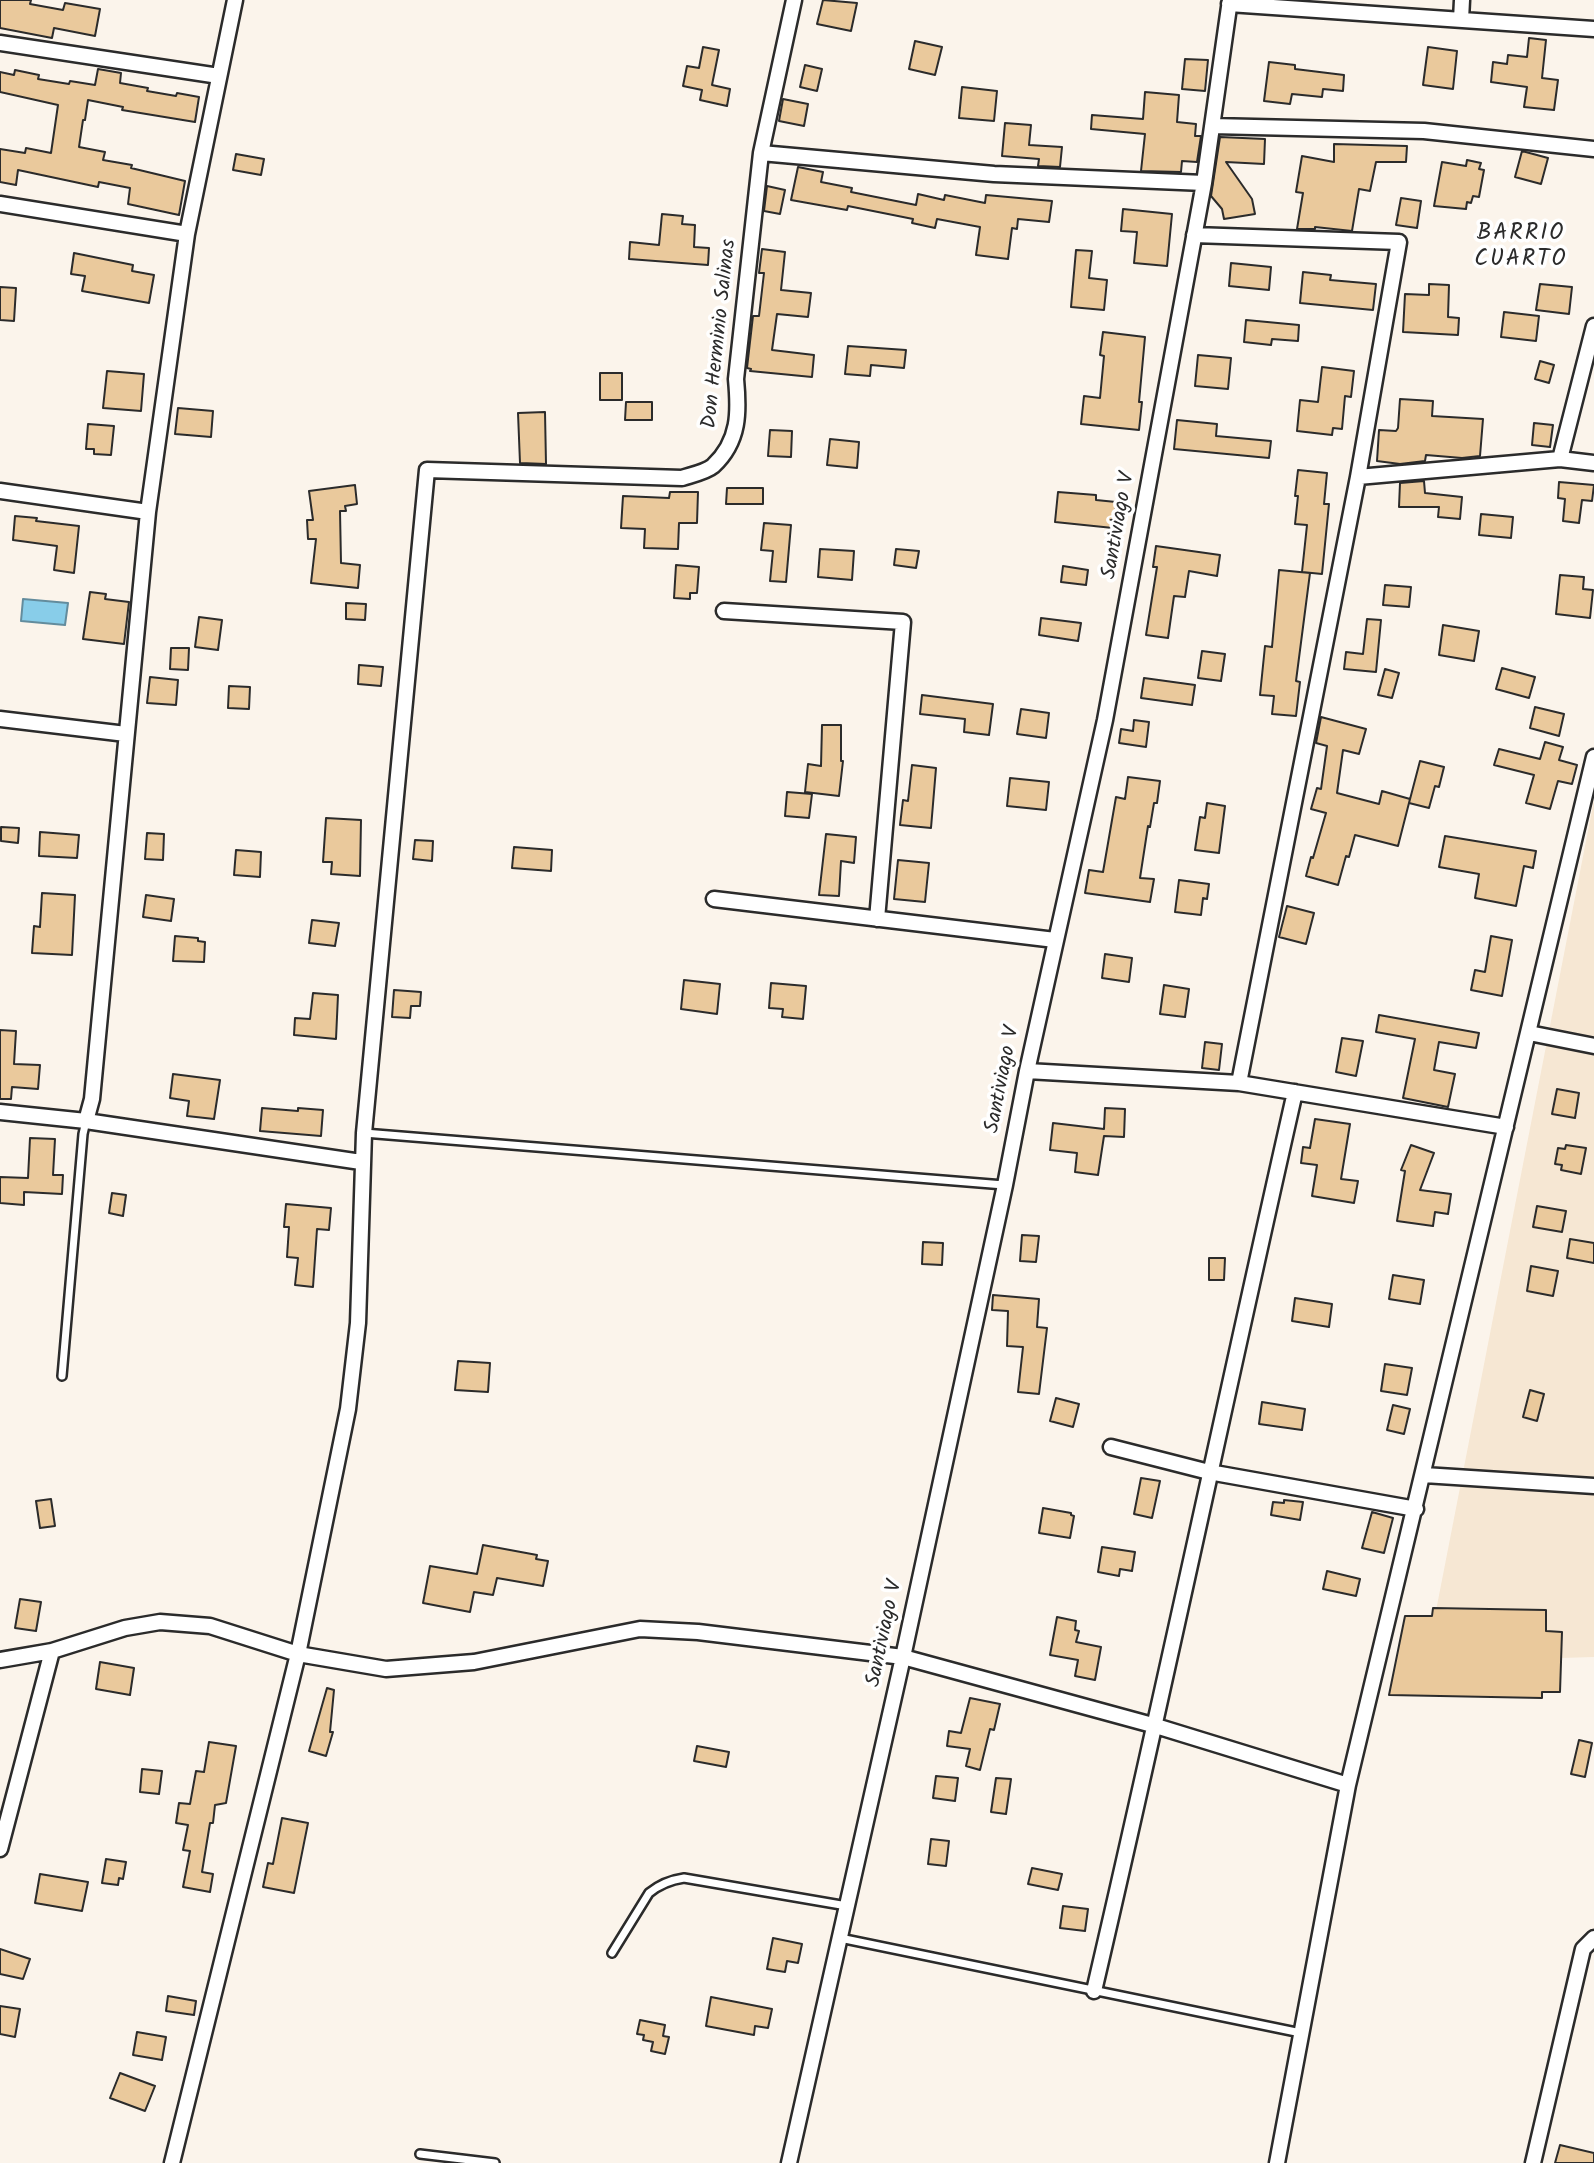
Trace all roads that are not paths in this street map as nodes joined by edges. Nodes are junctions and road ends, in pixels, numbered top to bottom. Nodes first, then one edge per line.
1 (235, 0) edge
2 (794, 0) edge
3 (1462, 0) edge
4 (1229, 2) edge
5 (1461, 20) junction
6 (1594, 29) edge
7 (0, 43) edge
8 (219, 76) junction
9 (1212, 126) junction
10 (1594, 149) edge
11 (761, 153) junction
12 (1204, 183) junction
13 (0, 204) edge
14 (187, 234) junction
15 (1194, 235) junction
16 (1594, 326) edge
17 (1560, 459) junction
18 (1594, 463) edge
19 (1359, 477) junction
20 (0, 491) edge
21 (148, 512) junction
22 (724, 611) dead end
23 (0, 719) edge
24 (126, 734) junction
25 (1594, 757) edge
26 (714, 899) dead end
27 (877, 919) junction
28 (1055, 940) junction
29 (1529, 1033) junction
30 (1594, 1046) edge
31 (1027, 1071) junction
32 (1239, 1083) junction
33 (1295, 1092) junction
34 (0, 1112) edge
35 (86, 1121) junction
36 (1506, 1127) junction
37 (364, 1133) junction
38 (361, 1162) junction
39 (1005, 1185) junction
40 (62, 1376) dead end
41 (1111, 1447) dead end
42 (1209, 1472) junction
43 (1424, 1475) junction
44 (1594, 1486) edge
45 (1416, 1509) junction
46 (52, 1651) junction
47 (298, 1654) junction
48 (903, 1657) junction
49 (0, 1660) edge
50 (1156, 1726) junction
51 (1348, 1785) junction
52 (0, 1849) edge
53 (847, 1906) junction
54 (840, 1938) junction
55 (1594, 1938) edge
56 (612, 1952) dead end
57 (1094, 1990) junction
58 (1301, 2033) junction
59 (420, 2154) dead end
60 (172, 2163) edge
61 (495, 2163) edge
62 (789, 2163) edge
63 (1277, 2163) edge
64 (1533, 2163) edge

1 - 8 street
2 - 11 street, Don Herminio Salinas
3 - 5 street
4 - 5 street
4 - 9 street, Santiviago V
5 - 6 street
7 - 8 street
8 - 14 street
9 - 10 street
9 - 12 street, Santiviago V
11 - 12 street
11 - 37 street, Don Herminio Salinas
12 - 15 street, Santiviago V
13 - 14 street
14 - 21 street
15 - 19 street
15 - 28 street, Santiviago V
16 - 17 street
17 - 18 street
17 - 19 street
19 - 32 street
20 - 21 street
21 - 24 street
22 - 27 street
23 - 24 street
24 - 35 street
25 - 29 street
26 - 27 street
27 - 28 street
28 - 31 street, Santiviago V
29 - 30 street
29 - 36 street
31 - 32 street
31 - 39 street, Santiviago V
32 - 33 street
33 - 36 street
33 - 42 street
34 - 35 street
35 - 38 street
35 - 40 lane
36 - 43 street
37 - 38 street
37 - 39 lane
38 - 47 street
39 - 48 street, Santiviago V
41 - 42 street
42 - 45 street
42 - 50 street
43 - 44 street
43 - 45 street
45 - 51 street
46 - 47 street
46 - 49 street
46 - 52 street
47 - 48 street
47 - 60 street
48 - 50 street
48 - 53 street, Santiviago V
50 - 51 street
50 - 57 street
51 - 58 street
53 - 54 street, Santiviago V
53 - 56 lane
54 - 57 lane
54 - 62 street, Santiviago V
55 - 64 street
57 - 58 lane
58 - 63 street
59 - 61 lane

